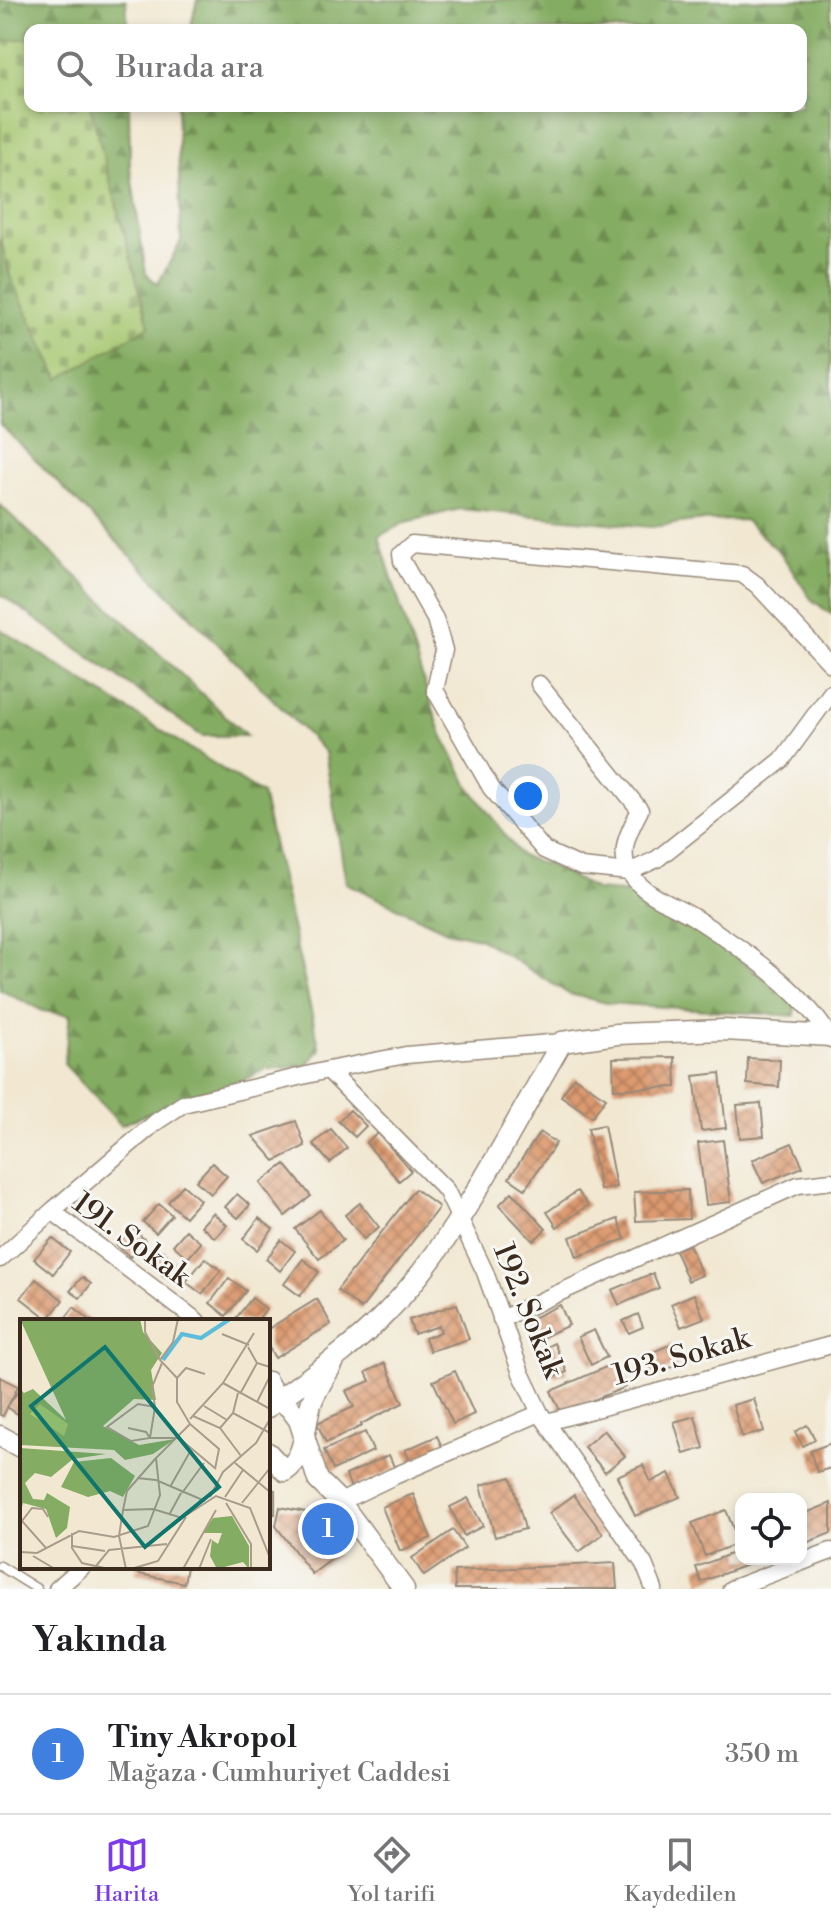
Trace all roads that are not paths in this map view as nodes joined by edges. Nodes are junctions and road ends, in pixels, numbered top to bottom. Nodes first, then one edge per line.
1 (831, 664) edge
2 (539, 684) dead end
3 (831, 693) edge
4 (629, 872) junction
5 (831, 1037) edge
6 (562, 1042) junction
7 (328, 1070) junction
8 (831, 1181) edge
9 (52, 1211) junction
10 (460, 1216) junction
11 (0, 1259) edge
12 (194, 1319) edge
13 (501, 1319) junction
14 (831, 1345) edge
15 (338, 1354) junction
16 (273, 1403) edge
17 (544, 1418) junction
18 (0, 1436) edge
19 (303, 1436) junction
20 (20, 1447) edge
21 (276, 1470) edge
22 (318, 1480) junction
23 (340, 1502) junction
24 (831, 1551) edge
25 (0, 1566) edge
26 (80, 1569) edge
27 (37, 1589) edge
28 (57, 1589) edge
29 (404, 1589) edge
30 (654, 1589) edge
31 (731, 1589) edge

1 - 4 street
2 - 4 street
3 - 4 street
4 - 5 street
5 - 6 street
6 - 7 street
6 - 10 street
7 - 9 street
7 - 10 street, 192. Sokak
8 - 13 street
9 - 11 street, 191. Sokak
9 - 12 street, 191. Sokak
10 - 13 street, 192. Sokak
10 - 15 street
13 - 17 street, 192. Sokak
14 - 17 street, 193. Sokak
15 - 16 street
15 - 19 street
16 - 19 street
17 - 23 street, 193. Sokak
17 - 30 street, 192. Sokak
18 - 20 street
19 - 21 street
19 - 22 street
21 - 22 street
22 - 23 street
23 - 29 street
24 - 31 street
25 - 27 lane
26 - 28 street

